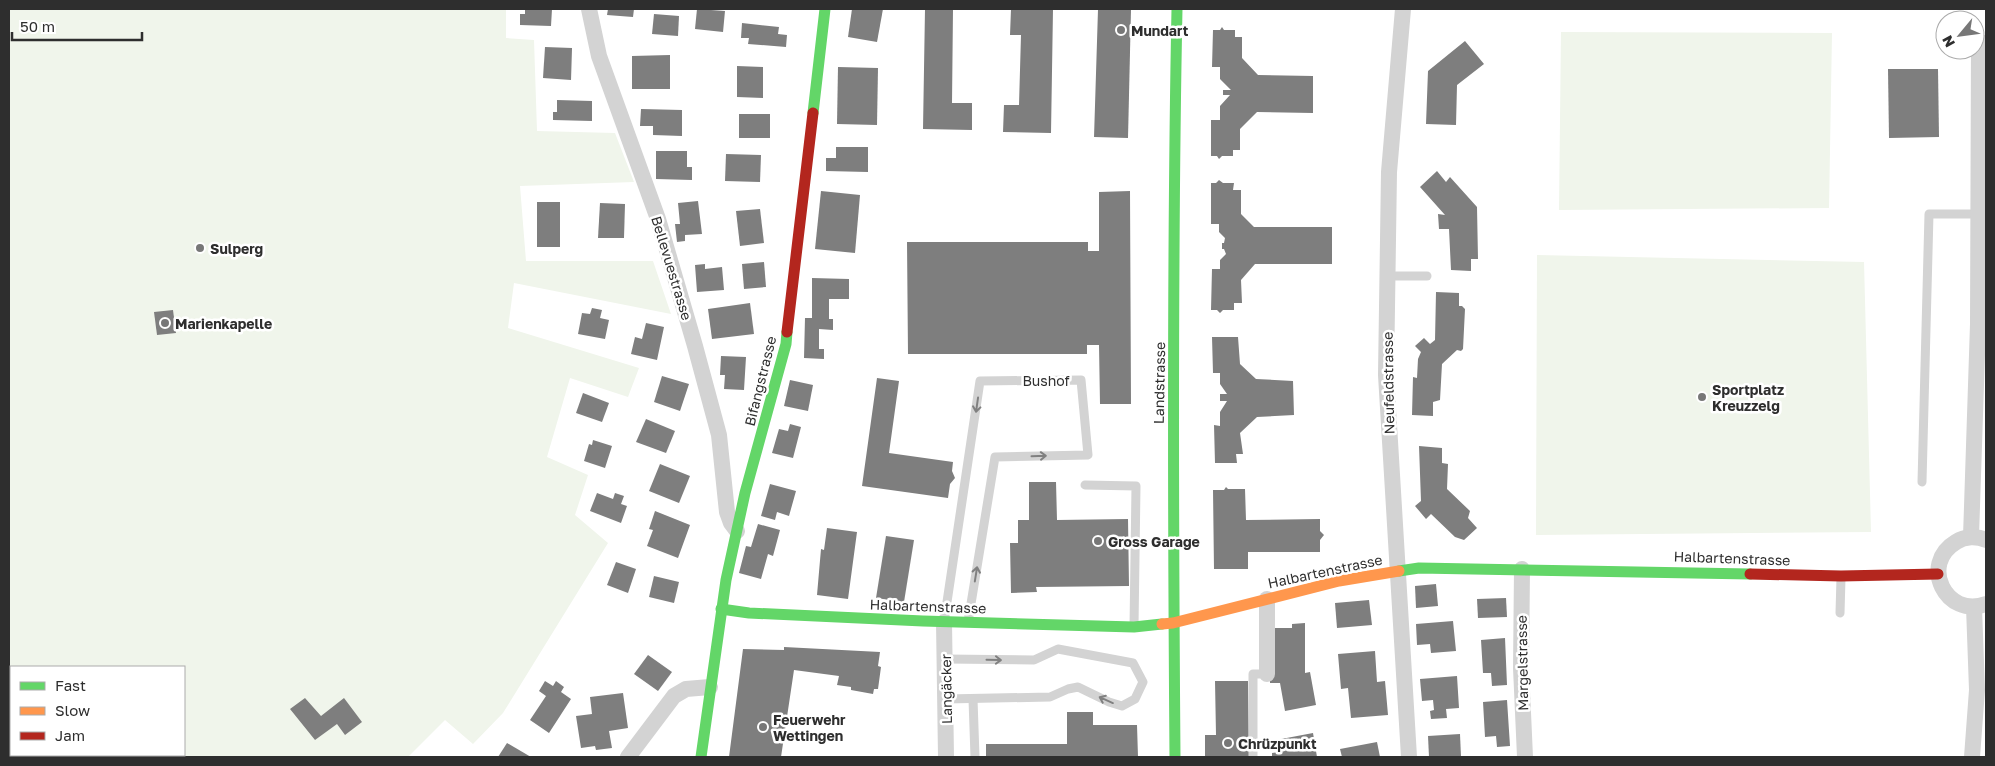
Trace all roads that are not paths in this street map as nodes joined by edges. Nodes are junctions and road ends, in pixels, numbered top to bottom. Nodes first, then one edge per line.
1 (589, 9) edge
2 (825, 9) edge
3 (1177, 9) edge
4 (1403, 9) edge
5 (1986, 43) edge
6 (1978, 214) junction
7 (1387, 276) junction
8 (1427, 276) dead end
9 (1922, 482) dead end
10 (1085, 485) dead end
11 (737, 531) junction
12 (1979, 539) edge
13 (1522, 569) junction
14 (1398, 572) junction
15 (1938, 574) junction
16 (1841, 576) junction
17 (1267, 599) junction
18 (1980, 606) edge
19 (721, 609) junction
20 (1840, 613) dead end
21 (944, 622) junction
22 (968, 622) junction
23 (1173, 623) junction
24 (1134, 627) junction
25 (945, 659) junction
26 (1267, 674) joint
27 (710, 687) junction
28 (946, 699) junction
29 (973, 699) junction
30 (1253, 756) dead end
31 (628, 757) edge
32 (701, 757) edge
33 (946, 757) edge
34 (975, 757) edge
35 (1176, 757) edge
36 (1409, 757) edge
37 (1525, 757) edge
38 (1972, 757) edge

1 - 11 street, Bellevuestrasse
2 - 11 street, Bifangstrasse
3 - 23 street, Landstrasse
4 - 7 street, Neufeldstrasse
5 - 6 street
6 - 9 lane
6 - 12 street
7 - 8 lane
7 - 14 street, Neufeldstrasse
10 - 24 lane
11 - 19 street, Bifangstrasse
12 - 15 street
13 - 14 street, Halbartenstrasse
13 - 16 street, Halbartenstrasse
13 - 37 street, Margelstrasse
14 - 17 street, Halbartenstrasse
14 - 36 street, Neufeldstrasse
15 - 16 street, Halbartenstrasse
15 - 18 street
16 - 20 lane
17 - 23 street, Halbartenstrasse
17 - 26 street
18 - 38 street
19 - 21 street, Halbartenstrasse
19 - 27 street, Bifangstrasse
21 - 22 street, Halbartenstrasse
22 -> 21 lane, Bushof
21 - 25 street, Langäcker
22 - 24 street, Halbartenstrasse
23 - 24 street, Halbartenstrasse
23 - 35 street, Landstrasse
25 - 28 street, Langäcker
25 -> 29 lane
26 - 30 lane
27 - 31 street
27 - 32 street, Bifangstrasse
28 - 29 lane
28 - 33 street, Langäcker
29 - 34 lane

